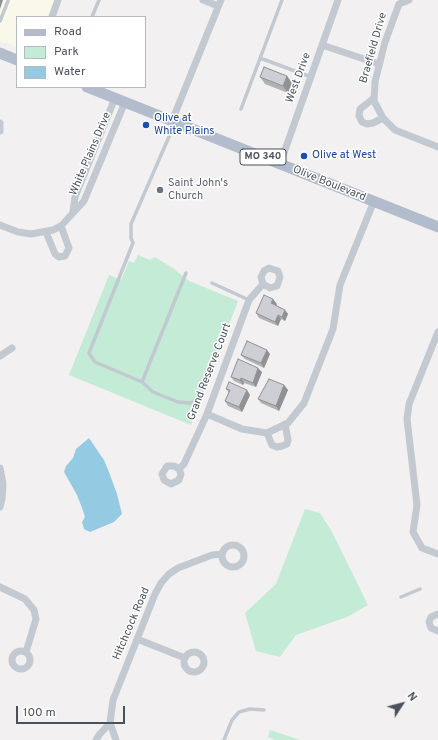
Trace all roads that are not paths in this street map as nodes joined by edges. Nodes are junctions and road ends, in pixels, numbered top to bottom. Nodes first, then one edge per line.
1 (8, 0) edge
2 (58, 0) edge
3 (99, 0) edge
4 (203, 0) edge
5 (282, 0) edge
6 (338, 0) edge
7 (409, 0) edge
8 (398, 2) edge
9 (219, 3) edge
10 (54, 16) edge
11 (92, 16) edge
12 (0, 21) edge
13 (322, 45) junction
14 (0, 53) edge
15 (260, 58) junction
16 (16, 60) edge
17 (379, 64) junction
18 (311, 77) junction
19 (90, 88) edge
20 (374, 98) junction
21 (120, 100) junction
22 (241, 109) dead end
23 (383, 118) junction
24 (174, 122) junction
25 (0, 123) edge
26 (0, 131) edge
27 (438, 147) edge
28 (280, 164) junction
29 (374, 202) junction
30 (73, 212) junction
31 (0, 225) edge
32 (61, 226) junction
33 (438, 228) edge
34 (46, 232) junction
35 (186, 273) dead end
36 (212, 283) dead end
37 (263, 284) dead end
38 (249, 300) junction
39 (438, 332) edge
40 (12, 348) dead end
41 (0, 356) edge
42 (142, 382) junction
43 (197, 400) dead end
44 (207, 414) junction
45 (285, 424) junction
46 (266, 433) junction
47 (0, 468) edge
48 (179, 469) dead end
49 (0, 507) edge
50 (222, 554) dead end
51 (438, 554) edge
52 (0, 586) edge
53 (420, 589) dead end
54 (401, 597) dead end
55 (438, 614) edge
56 (438, 631) edge
57 (137, 639) junction
58 (26, 652) dead end
59 (185, 658) dead end
60 (264, 710) dead end
61 (110, 723) junction
62 (96, 740) edge
63 (116, 740) edge
64 (224, 740) edge

1 - 12 lane
2 - 10 street
3 - 11 lane
4 - 9 street
5 - 15 lane
6 - 13 street, West Drive
7 - 8 street, Braefield Drive
8 - 17 street, Braefield Drive
9 - 24 street
13 - 17 street
13 - 18 street, West Drive
14 - 16 main road
15 - 18 lane
15 - 22 lane
17 - 20 street, Braefield Drive
18 - 28 street, West Drive
19 - 21 main road, Olive Boulevard / MO 340
20 - 23 street, Braefield Drive
20 - 23 street, Braefield Drive
21 - 24 main road, Olive Boulevard / MO 340
21 - 30 street, White Plains Drive
21 - 30 street, White Plains Drive
23 - 27 street, Braefield Drive
24 - 28 main road, Olive Boulevard / MO 340
24 - 42 lane
25 - 26 street
28 - 29 main road, Olive Boulevard / MO 340
29 - 33 main road, Olive Boulevard / MO 340
29 - 45 street
30 - 32 street, White Plains Drive
31 - 34 street, White Plains Drive
32 - 34 street, White Plains Drive
32 - 34 street
35 - 42 lane
36 - 38 lane
37 - 38 street, Grand Reserve Court
38 - 44 street, Grand Reserve Court
39 - 51 street
40 - 41 street
42 - 43 lane
44 - 46 street
44 - 48 street, Grand Reserve Court
45 - 46 street
45 - 46 street
47 - 49 street
50 - 57 street, Hitchcock Road
52 - 58 street
53 - 54 lane
55 - 56 street
57 - 59 street
57 - 61 street, Hitchcock Road
60 - 64 lane
61 - 62 street
61 - 63 street, Hitchcock Road

